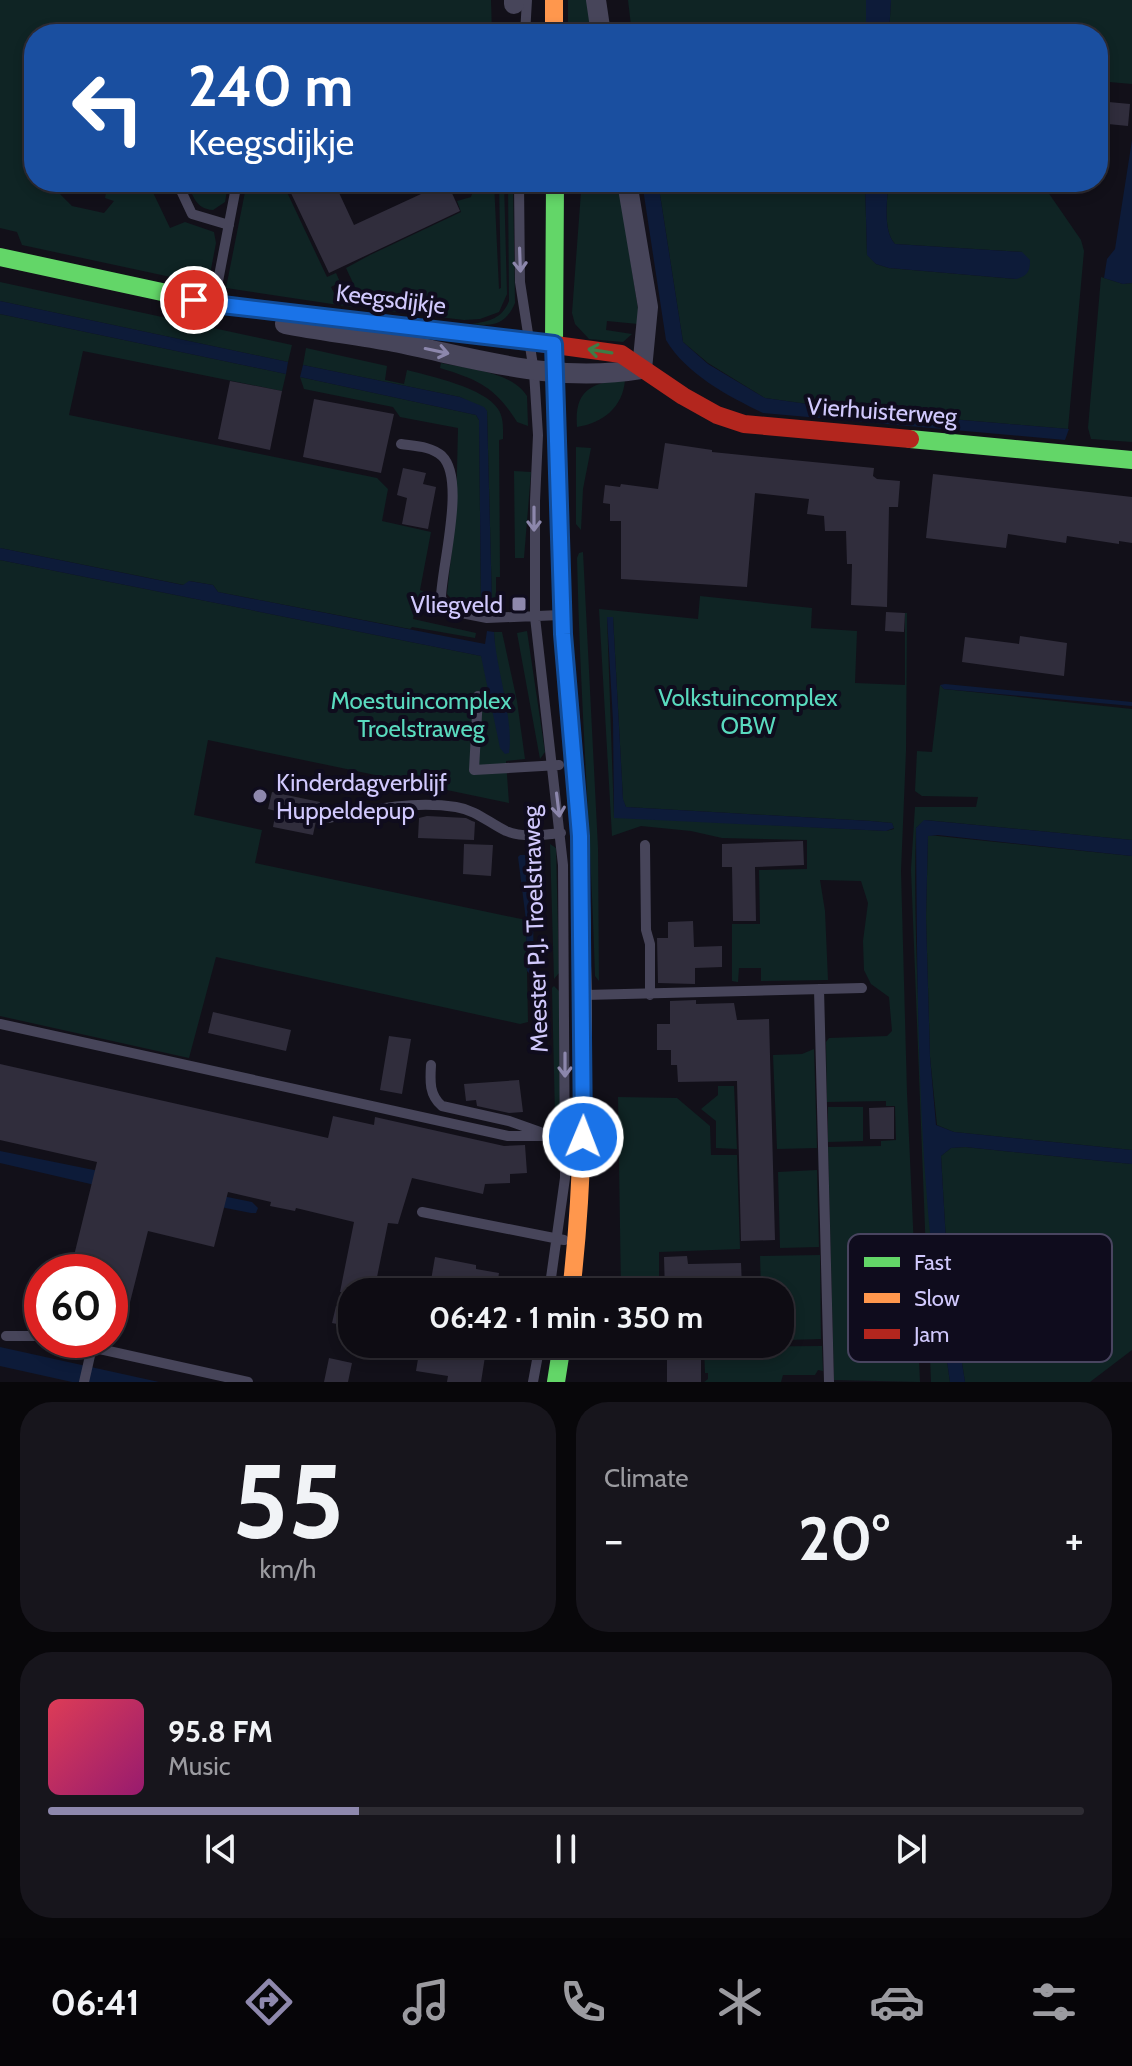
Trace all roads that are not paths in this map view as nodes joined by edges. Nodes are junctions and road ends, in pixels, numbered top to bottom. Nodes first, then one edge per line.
1 (554, 0) edge
2 (596, 0) edge
3 (518, 1) edge
4 (523, 24) edge
5 (554, 24) edge
6 (600, 24) edge
7 (182, 192) edge
8 (235, 192) edge
9 (519, 192) edge
10 (555, 192) edge
11 (629, 192) edge
12 (229, 225) junction
13 (0, 257) edge
14 (218, 305) junction
15 (529, 341) junction
16 (554, 344) junction
17 (642, 369) junction
18 (534, 372) junction
19 (555, 373) junction
20 (401, 444) dead end
21 (1132, 460) edge
22 (563, 615) junction
23 (535, 617) junction
24 (478, 696) dead end
25 (573, 764) junction
26 (553, 765) junction
27 (328, 818) dead end
28 (561, 833) junction
29 (645, 845) dead end
30 (862, 988) dead end
31 (819, 989) junction
32 (583, 995) junction
33 (650, 995) junction
34 (0, 1024) edge
35 (431, 1065) dead end
36 (550, 1136) junction
37 (574, 1137) junction
38 (422, 1212) dead end
39 (557, 1239) junction
40 (577, 1242) junction
41 (551, 1278) edge
42 (573, 1278) edge
43 (6, 1336) dead end
44 (24, 1336) edge
45 (128, 1355) edge
46 (90, 1358) edge
47 (537, 1358) edge
48 (560, 1358) edge
49 (84, 1382) edge
50 (248, 1382) edge
51 (533, 1382) edge
52 (556, 1382) edge
53 (829, 1382) edge

1 - 5 main road
2 - 6 street
3 - 4 lane
7 - 12 lane
8 - 12 lane
9 -> 15 lane, Meester P.J. Troelstraweg
10 - 16 main road, Meester P.J. Troelstraweg
11 - 17 street
12 - 14 lane
13 - 14 main road, Keegsdijkje
14 - 15 main road, Keegsdijkje
14 -> 18 street, Keegsdijkje
15 - 16 main road, Keegsdijkje
15 - 18 lane, Meester P.J. Troelstraweg
17 -> 16 main road, Vierhuisterweg
16 - 19 main road, Meester P.J. Troelstraweg
17 - 19 street
17 - 21 main road, Vierhuisterweg
18 - 19 street, Keegsdijkje
18 -> 23 lane, Meester P.J. Troelstraweg
19 - 22 main road, Meester P.J. Troelstraweg
20 - 23 lane
22 - 23 lane
22 - 25 main road, Meester P.J. Troelstraweg
23 - 26 lane, Meester P.J. Troelstraweg
24 - 26 lane
25 - 26 lane
25 - 32 main road, Meester P.J. Troelstraweg
26 -> 28 lane, Meester P.J. Troelstraweg
27 - 28 lane
28 -> 37 lane, Meester P.J. Troelstraweg
29 - 33 lane
30 - 31 lane
31 - 33 lane
31 - 53 lane
32 - 33 lane
32 - 37 main road, Meester P.J. Troelstraweg
34 - 36 lane
35 - 36 lane
36 - 37 lane
37 - 39 lane, Meester P.J. Troelstraweg
37 - 40 main road, Meester P.J. Troelstraweg
38 - 39 lane
39 - 40 lane
39 - 41 lane, Meester P.J. Troelstraweg
40 - 42 main road, Meester P.J. Troelstraweg
43 - 44 lane
45 - 50 lane
46 - 49 lane
47 - 51 lane
48 - 52 main road

